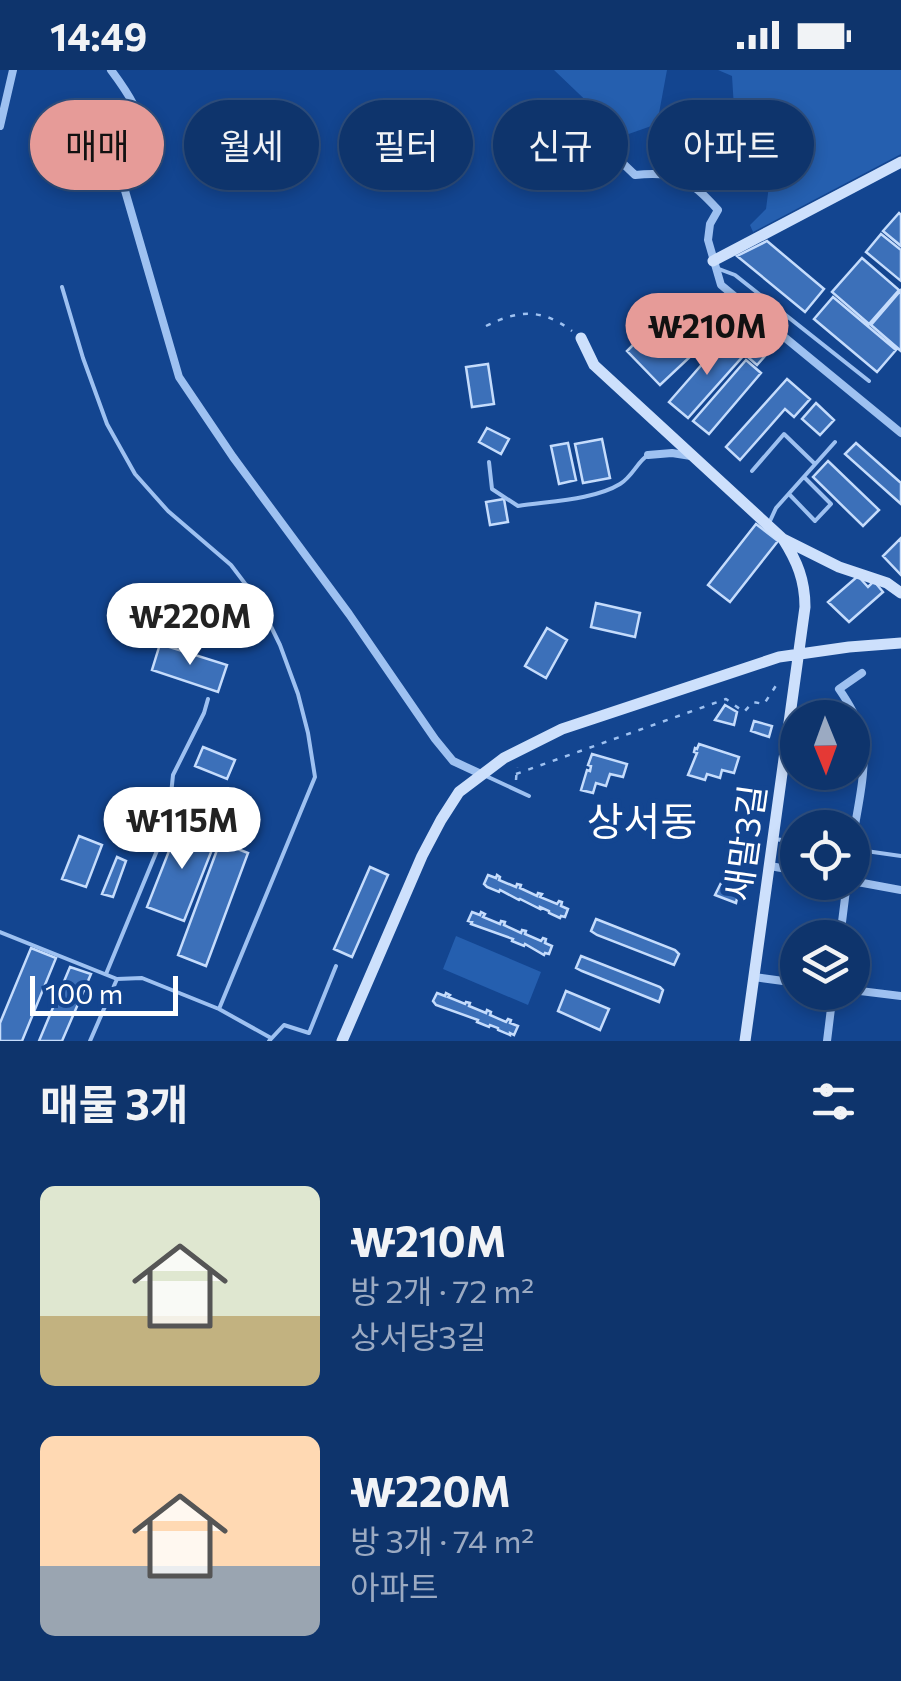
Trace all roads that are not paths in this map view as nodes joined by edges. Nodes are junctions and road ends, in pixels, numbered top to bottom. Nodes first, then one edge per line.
1 (14, 70) edge
2 (111, 70) edge
3 (0, 126) edge
4 (901, 162) edge
5 (628, 168) edge
6 (714, 264) junction
7 (62, 287) dead end
8 (581, 338) road end
9 (869, 381) dead end
10 (901, 433) edge
11 (835, 442) dead end
12 (648, 456) joint
13 (696, 458) junction
14 (489, 462) dead end
15 (816, 464) junction
16 (752, 470) dead end
17 (804, 477) junction
18 (788, 494) junction
19 (768, 525) junction
20 (782, 539) junction
21 (901, 593) edge
22 (901, 642) edge
23 (797, 653) junction
24 (862, 674) dead end
25 (208, 699) dead end
26 (482, 774) junction
27 (530, 796) dead end
28 (856, 810) edge
29 (774, 839) junction
30 (780, 840) edge
31 (870, 850) edge
32 (901, 856) edge
33 (770, 866) junction
34 (780, 868) edge
35 (870, 885) edge
36 (901, 890) edge
37 (0, 932) edge
38 (336, 966) dead end
39 (106, 974) junction
40 (754, 977) junction
41 (117, 979) junction
42 (780, 980) edge
43 (870, 992) edge
44 (901, 996) edge
45 (219, 1009) junction
46 (831, 1010) edge
47 (270, 1039) edge
48 (90, 1041) edge
49 (342, 1041) edge
50 (745, 1041) edge
51 (827, 1041) edge

1 - 3 street
2 - 26 street
4 - 6 street
5 - 6 street
6 - 9 lane
6 - 10 street
7 - 45 lane
8 - 13 street
11 - 15 lane
12 - 13 street
12 - 14 lane
13 - 19 street
15 - 16 lane
15 - 17 lane
17 - 18 lane
17 - 18 lane
18 - 19 lane
19 - 20 street
20 - 21 street
20 - 23 street, 새말3길
22 - 23 street
23 - 26 street
23 - 29 street, 새말3길
24 - 28 street
25 - 39 lane
26 - 27 lane
26 - 49 street
29 - 30 lane
29 - 33 street, 새말3길
31 - 32 lane
33 - 34 street
33 - 40 street, 새말3길
35 - 36 street
37 - 39 lane
38 - 47 lane
39 - 41 lane
40 - 42 street
40 - 50 street, 새말3길
41 - 45 lane
41 - 48 lane
43 - 44 street
45 - 47 lane
46 - 51 street

